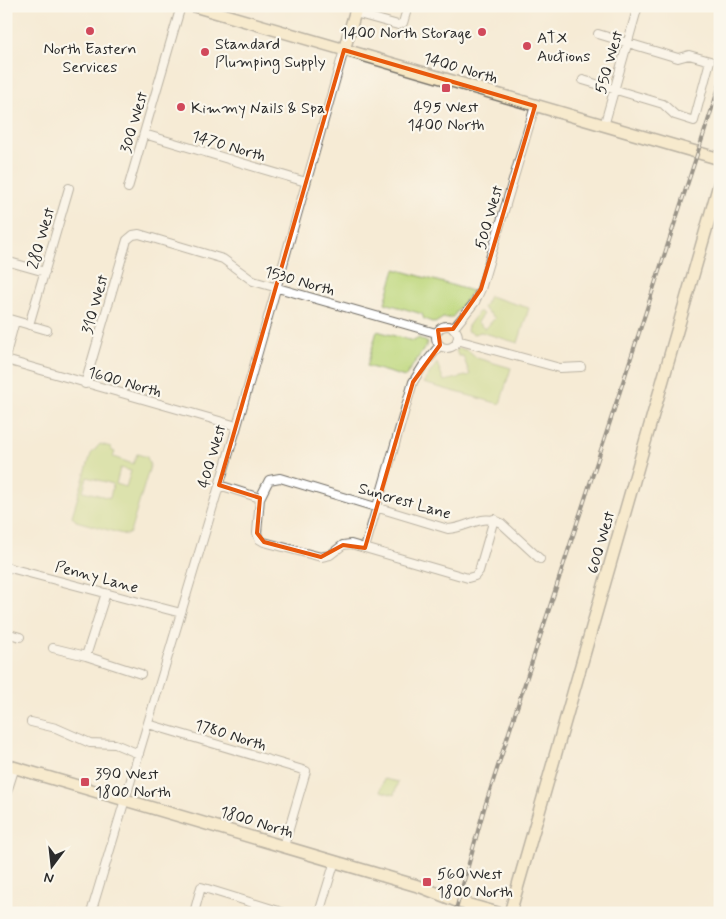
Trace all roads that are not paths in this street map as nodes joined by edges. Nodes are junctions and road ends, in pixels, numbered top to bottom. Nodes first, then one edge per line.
1 (181, 6) edge
2 (194, 6) edge
3 (408, 6) edge
4 (638, 6) edge
5 (356, 10) edge
6 (598, 34) dead end
7 (628, 42) junction
8 (344, 50) junction
9 (584, 80) dead end
10 (615, 89) junction
11 (535, 106) junction
12 (604, 126) junction
13 (144, 134) junction
14 (720, 159) edge
15 (720, 181) edge
16 (306, 182) junction
17 (69, 188) dead end
18 (128, 188) dead end
19 (133, 235) joint
20 (6, 261) edge
21 (45, 272) junction
22 (276, 287) junction
23 (6, 318) edge
24 (15, 321) junction
25 (29, 325) junction
26 (453, 328) junction
27 (47, 330) dead end
28 (436, 334) junction
29 (457, 340) junction
30 (440, 345) junction
31 (6, 354) edge
32 (6, 360) edge
33 (581, 367) dead end
34 (85, 384) junction
35 (237, 426) junction
36 (219, 485) junction
37 (260, 498) junction
38 (377, 507) junction
39 (494, 519) junction
40 (365, 548) junction
41 (540, 559) dead end
42 (6, 566) edge
43 (106, 593) junction
44 (181, 613) junction
45 (6, 633) edge
46 (20, 637) dead end
47 (53, 648) dead end
48 (86, 656) junction
49 (141, 674) dead end
50 (31, 722) dead end
51 (148, 724) junction
52 (139, 754) junction
53 (10, 766) edge
54 (6, 795) edge
55 (126, 799) junction
56 (284, 846) junction
57 (335, 862) junction
58 (91, 913) edge
59 (194, 913) edge
60 (285, 913) edge
61 (320, 913) edge
62 (498, 913) edge
63 (510, 913) edge

1 - 13 street, 300 West
2 - 8 street, 1400 North
3 - 5 street
4 - 7 street, 550 West
5 - 8 street, 400 West
6 - 7 street
7 - 10 street, 550 West
7 - 10 street
8 - 11 street, 1400 North
8 - 16 street, 400 West
9 - 10 street
10 - 12 street, 550 West
11 - 12 street, 1400 North
11 - 26 street, 500 West
12 - 14 street, 1400 North
13 - 16 street, 1470 North
13 - 18 street, 300 West
15 - 63 street, 600 West
16 - 22 street, 400 West
17 - 21 street, 280 West
19 - 22 street, 1530 North
19 - 34 street, 310 West
20 - 21 street
21 - 25 street, 280 West
22 - 28 street, 1530 North
22 - 35 street, 400 West
23 - 24 street
24 - 25 street
24 - 31 street
25 - 27 street
26 - 28 street
26 - 29 street
28 - 30 street
29 - 30 street
29 - 33 street
30 - 38 street
32 - 34 street, 1600 North
34 - 35 street, 1600 North
35 - 36 street, 400 West
36 - 37 street
36 - 44 street, 400 West
37 - 38 street, Suncrest Lane
37 - 40 street
38 - 39 street, Suncrest Lane
38 - 40 street
39 - 40 street
39 - 41 street
42 - 43 street, Penny Lane
43 - 44 street, Penny Lane
43 - 48 street
44 - 51 street, 400 West
45 - 46 street
47 - 48 street
48 - 49 street
50 - 52 street
51 - 52 street, 400 West
51 - 56 street, 1780 North
52 - 55 street, 400 West
53 - 54 street
53 - 55 street, 1800 North
55 - 56 street, 1800 North
55 - 58 street, 400 West
56 - 57 street, 1800 North
57 - 61 street
57 - 62 street, 1800 North
59 - 60 street

